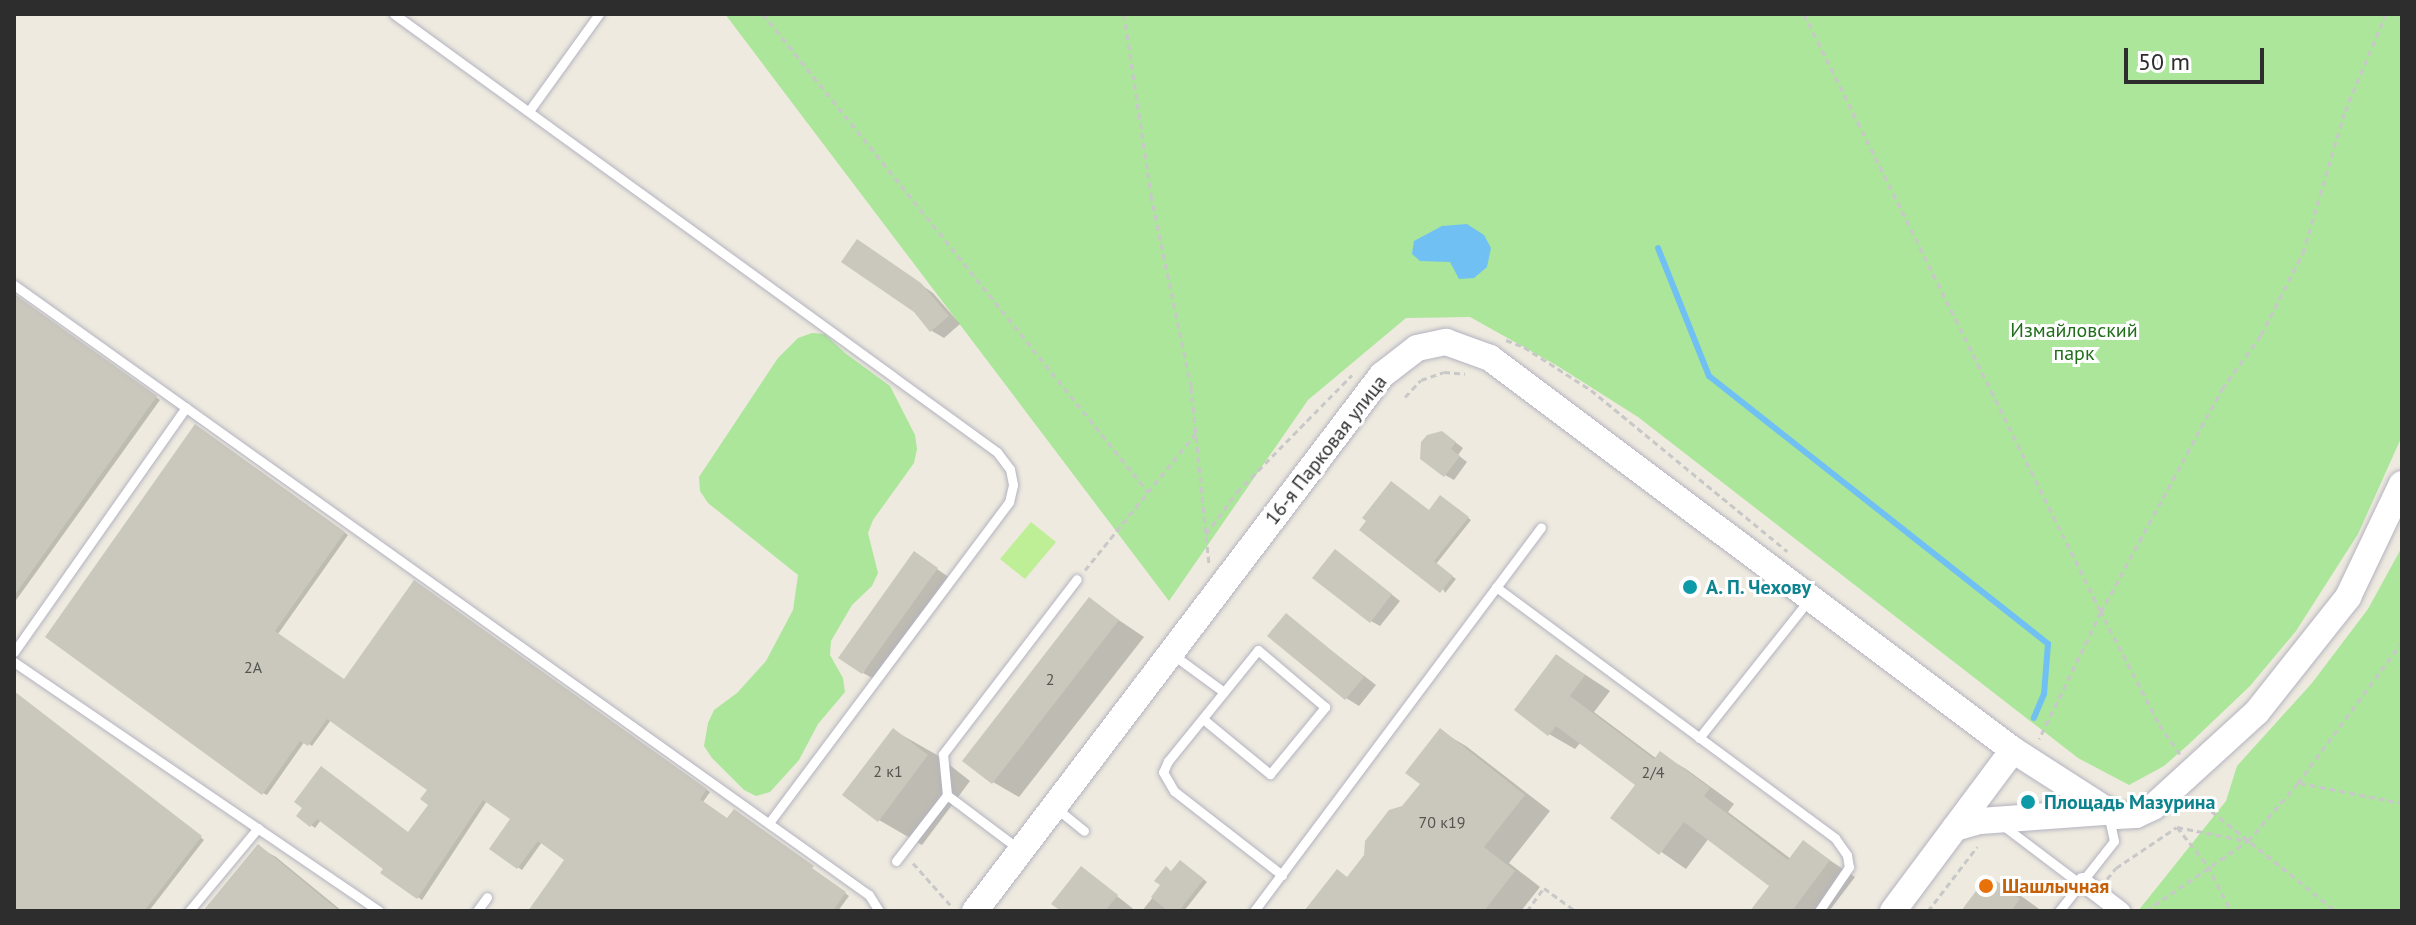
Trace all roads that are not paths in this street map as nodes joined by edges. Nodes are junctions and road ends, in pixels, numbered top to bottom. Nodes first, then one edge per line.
1 (394, 14) edge
2 (599, 14) edge
3 (529, 111) junction
4 (14, 285) edge
5 (186, 407) junction
6 (2402, 484) edge
7 (1541, 527) dead end
8 (1077, 579) road end
9 (1496, 587) junction
10 (1810, 598) junction
11 (14, 652) edge
12 (1172, 654) junction
13 (14, 662) edge
14 (1224, 692) junction
15 (1203, 719) junction
16 (1699, 738) junction
17 (2020, 754) junction
18 (947, 795) junction
19 (1055, 808) junction
20 (2106, 813) junction
21 (769, 823) junction
22 (258, 828) junction
23 (1955, 828) junction
24 (1084, 831) dead end
25 (1993, 832) junction
26 (1021, 851) junction
27 (896, 861) dead end
28 (1282, 875) junction
29 (2090, 887) junction
30 (487, 897) dead end
31 (189, 911) edge
32 (379, 911) edge
33 (477, 911) edge
34 (879, 911) edge
35 (975, 911) edge
36 (1254, 911) edge
37 (1819, 911) edge
38 (1893, 911) edge
39 (2059, 911) edge
40 (2121, 911) edge

1 - 3 lane
2 - 3 lane
3 - 21 lane
4 - 5 lane
5 - 11 lane
5 - 21 lane
6 - 20 main road
7 - 9 lane
8 - 18 lane
9 - 16 lane
9 - 28 lane
10 - 12 main road, 16-я Парковая улица
10 - 16 lane
10 - 17 main road, 16-я Парковая улица
12 - 14 lane
12 - 19 main road, 16-я Парковая улица
13 - 22 lane
14 - 15 lane
14 - 15 lane
15 - 28 lane
16 - 37 lane
17 - 20 main road, 16-я Парковая улица
17 - 23 main road
18 - 26 lane
18 - 27 lane
19 - 24 lane
19 - 26 main road, 16-я Парковая улица
20 - 25 main road
20 - 29 lane
21 - 34 lane
22 - 31 lane
22 - 32 lane
23 - 25 main road
23 - 38 main road
25 - 29 lane
26 - 35 main road, 16-я Парковая улица
28 - 36 lane
29 - 39 lane
29 - 40 street
30 - 33 lane

